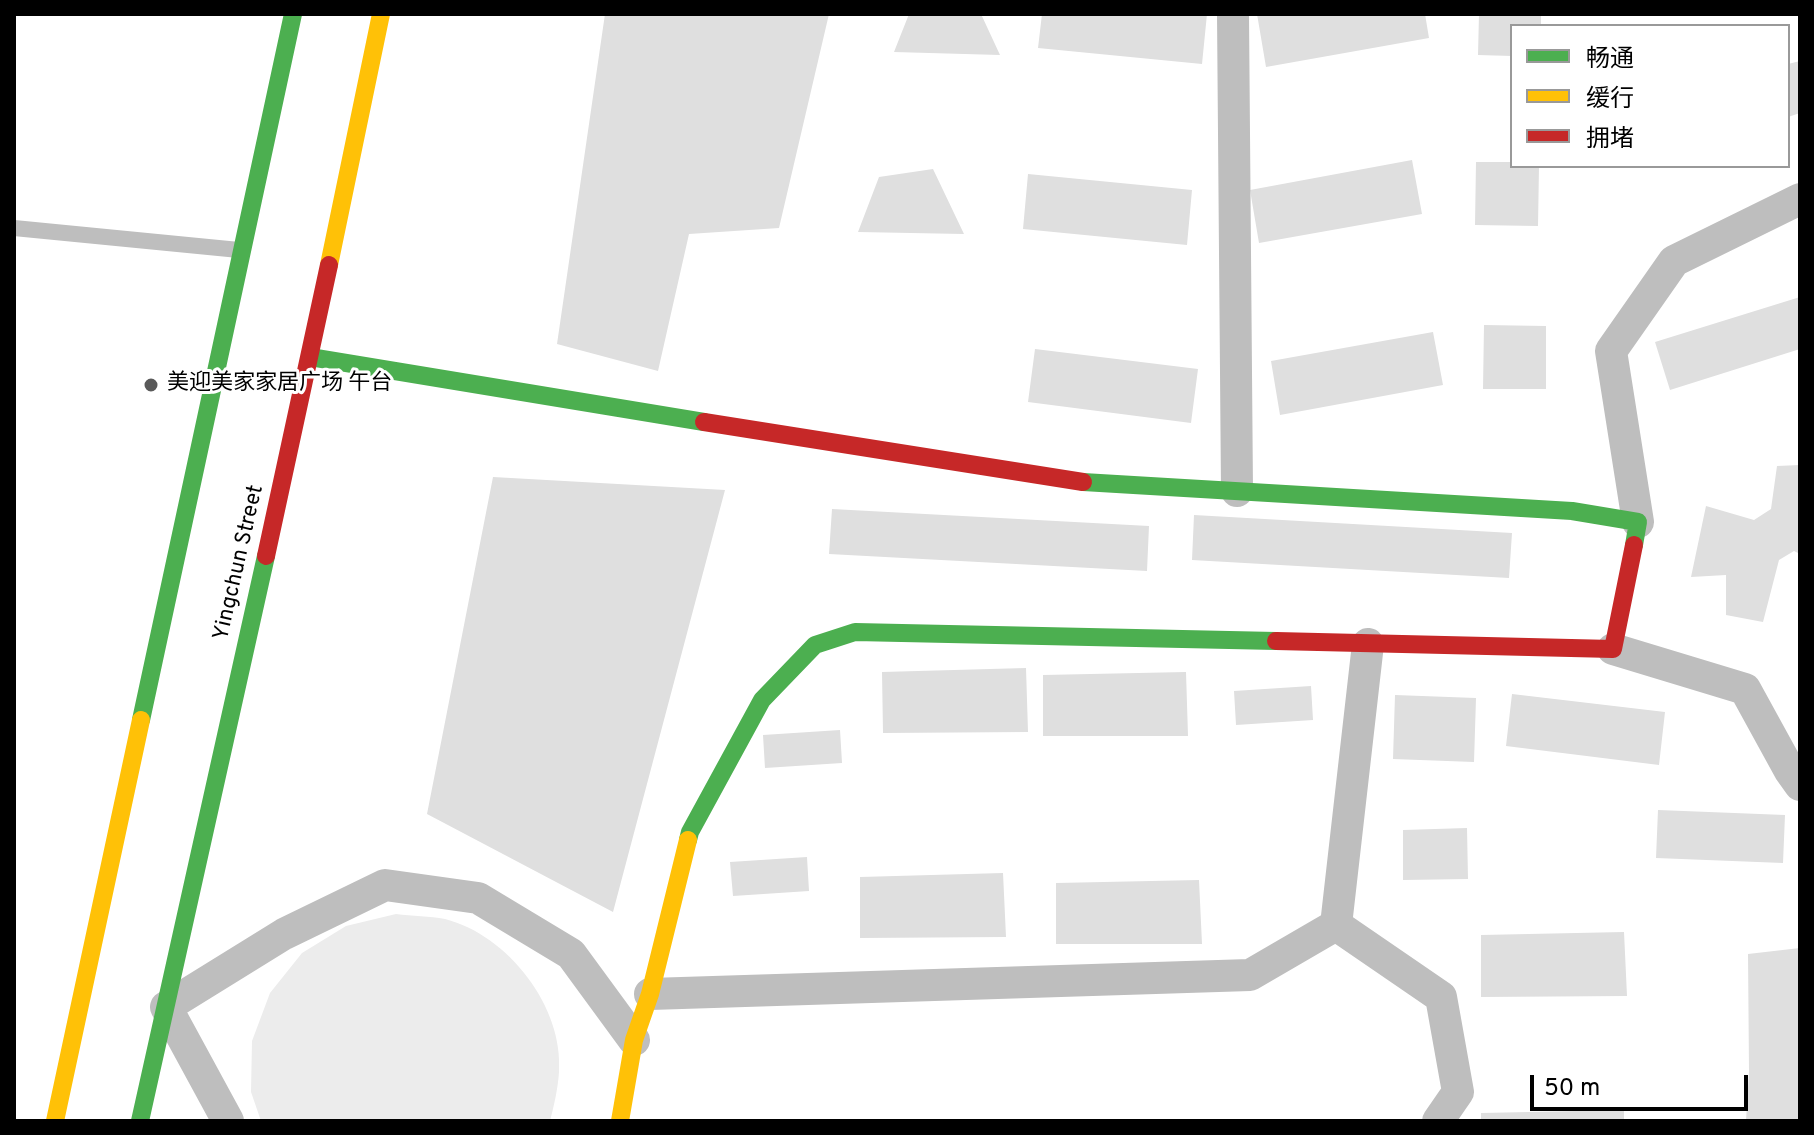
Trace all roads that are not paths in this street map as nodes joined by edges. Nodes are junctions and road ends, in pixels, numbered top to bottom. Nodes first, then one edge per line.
1 (293, 14) edge
2 (381, 14) edge
3 (1233, 14) edge
4 (1800, 199) edge
5 (14, 228) edge
6 (240, 250) junction
7 (310, 357) junction
8 (1237, 491) junction
9 (1638, 522) junction
10 (1368, 644) junction
11 (1613, 649) junction
12 (1800, 785) edge
13 (1336, 925) junction
14 (650, 994) junction
15 (166, 1007) junction
16 (634, 1040) junction
17 (55, 1121) edge
18 (140, 1121) edge
19 (228, 1121) edge
20 (620, 1121) edge
21 (1438, 1121) edge

1 - 6 street
2 - 7 street, Yingchun Street
3 - 8 street
4 - 9 street
5 - 6 lane
6 - 17 street
7 - 8 street
7 - 15 street, Yingchun Street
8 - 9 street
9 - 11 street
10 - 11 street
10 - 13 street
10 - 14 street
11 - 12 street
13 - 14 street
13 - 21 street
14 - 16 street
15 - 16 street
15 - 18 street, Yingchun Street
15 - 19 street
16 - 20 street

